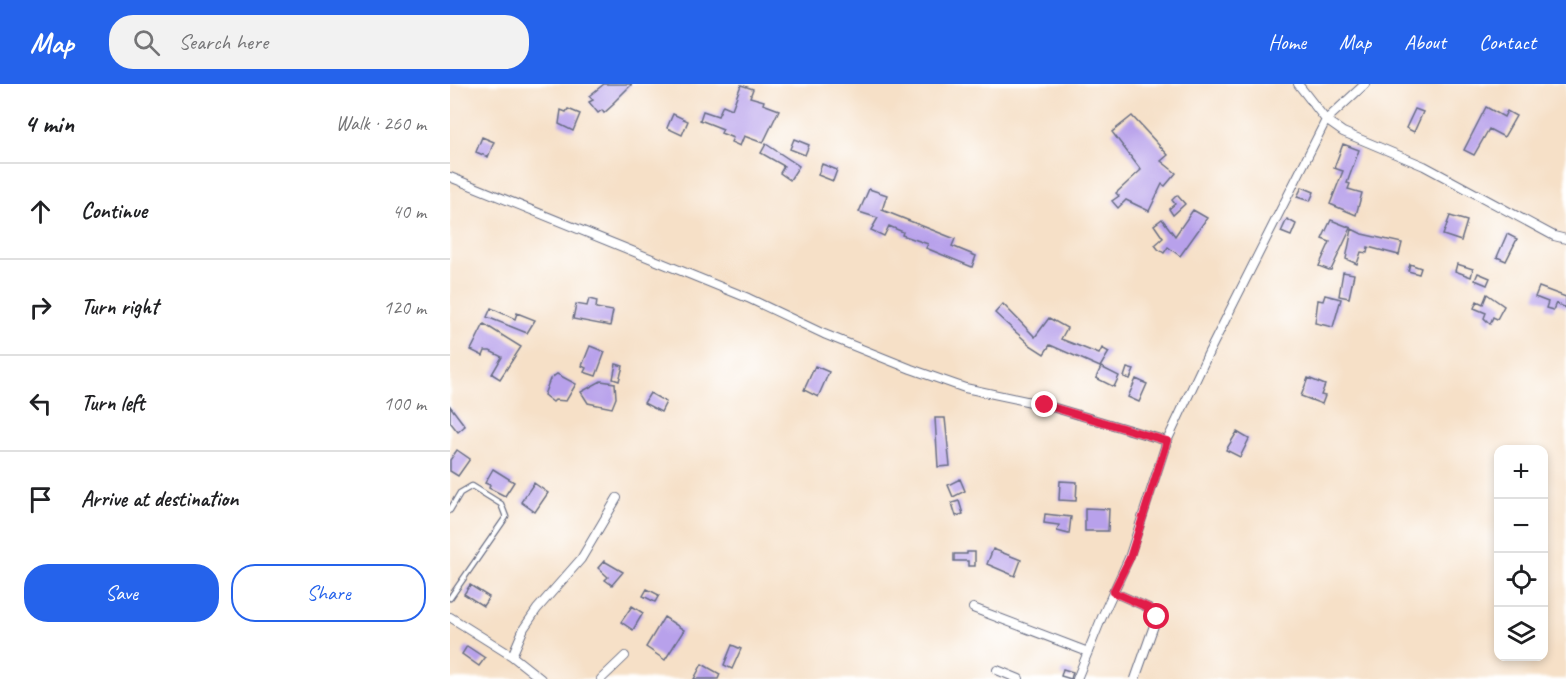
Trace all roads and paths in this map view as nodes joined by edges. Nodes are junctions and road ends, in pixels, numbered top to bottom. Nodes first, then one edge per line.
1 (1298, 84) edge
2 (1365, 84) edge
3 (1326, 120) junction
4 (450, 177) edge
5 (1566, 239) edge
6 (1167, 441) junction
7 (617, 498) dead end
8 (450, 510) edge
9 (1113, 592) junction
10 (450, 598) edge
11 (973, 608) dead end
12 (450, 617) edge
13 (1088, 652) junction
14 (512, 656) junction
15 (624, 656) dead end
16 (997, 670) dead end
17 (541, 679) edge
18 (601, 679) edge
19 (1019, 679) edge
20 (1077, 679) edge
21 (1134, 679) edge

1 - 3 street
2 - 3 street
3 - 5 street
3 - 6 street
4 - 6 street
6 - 9 street
7 - 14 street
8 - 10 lane
9 - 13 street
9 - 21 street
11 - 13 street
12 - 14 street
13 - 20 street
14 - 17 street
15 - 18 street
16 - 19 street

